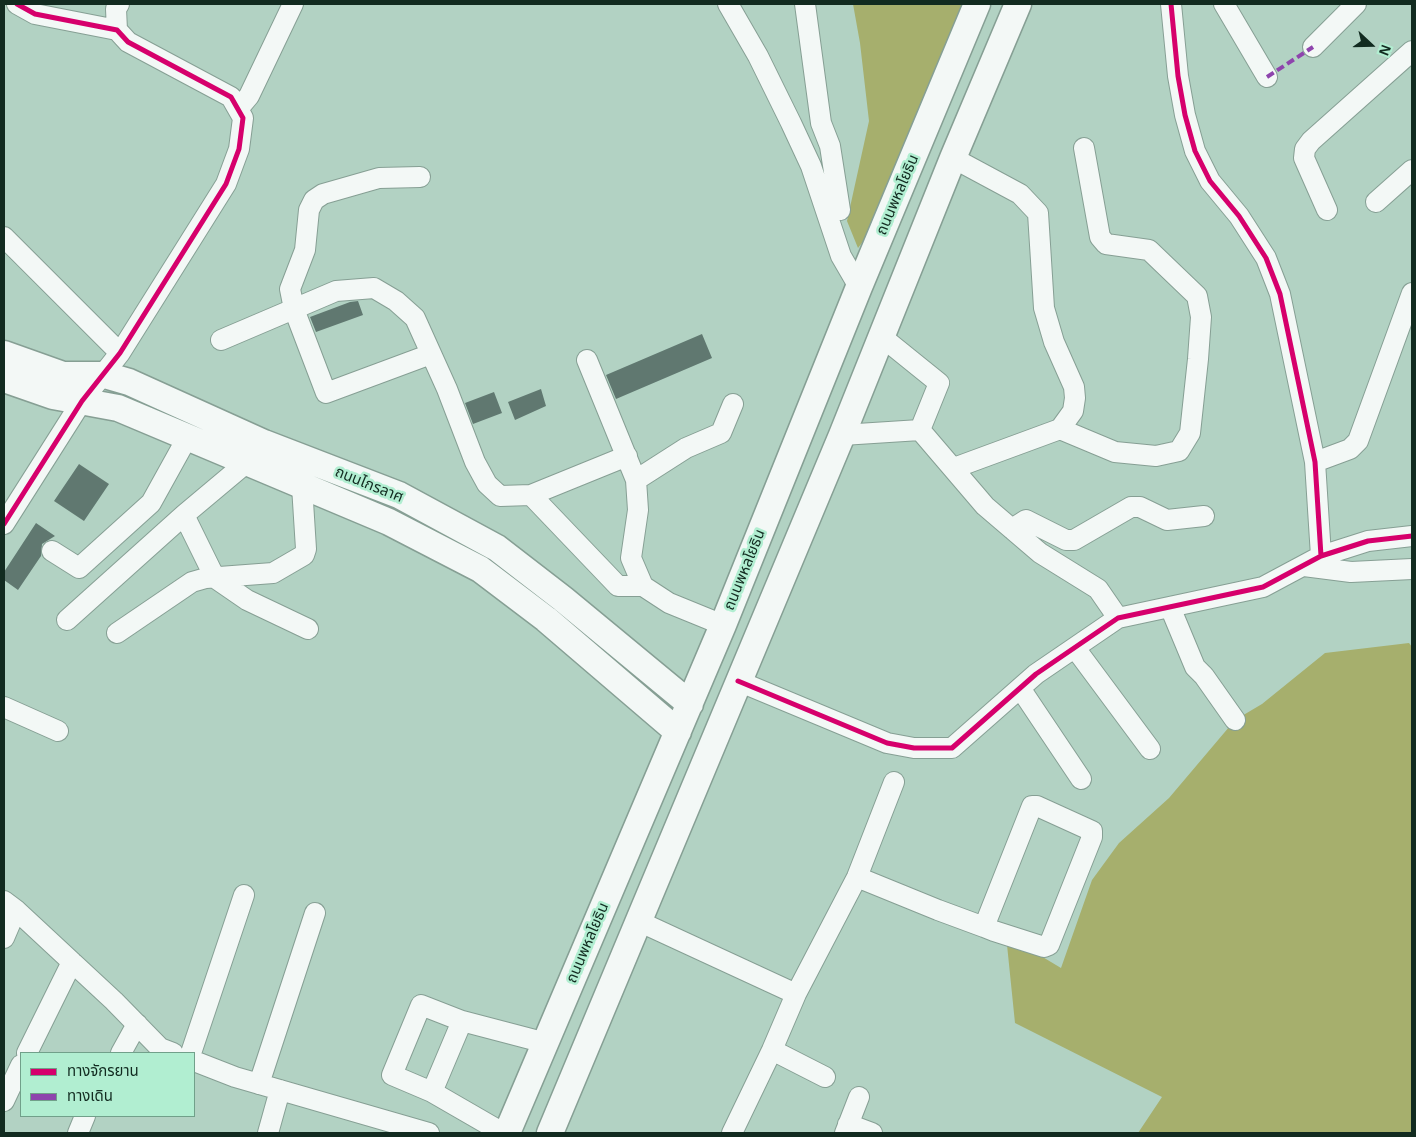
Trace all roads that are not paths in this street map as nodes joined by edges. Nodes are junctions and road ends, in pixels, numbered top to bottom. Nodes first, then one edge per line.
1 (17, 4) edge
2 (119, 4) edge
3 (293, 4) edge
4 (728, 4) edge
5 (804, 4) edge
6 (977, 4) edge
7 (1018, 4) edge
8 (1171, 4) edge
9 (1224, 4) edge
10 (1356, 4) edge
11 (117, 30) junction
12 (1313, 47) dead end
13 (1412, 51) edge
14 (1267, 78) dead end
15 (238, 109) junction
16 (1084, 148) dead end
17 (953, 158) junction
18 (1412, 170) edge
19 (420, 176) dead end
20 (1376, 202) dead end
21 (840, 210) dead end
22 (1327, 210) dead end
23 (4, 237) edge
24 (859, 287) junction
25 (1412, 294) edge
26 (294, 309) junction
27 (882, 337) junction
28 (221, 340) dead end
29 (120, 353) junction
30 (4, 354) edge
31 (431, 354) junction
32 (587, 360) dead end
33 (105, 375) junction
34 (4, 379) edge
35 (82, 401) junction
36 (733, 404) dead end
37 (1060, 429) junction
38 (920, 430) junction
39 (842, 436) junction
40 (187, 438) junction
41 (627, 456) junction
42 (1315, 462) junction
43 (246, 463) junction
44 (954, 468) junction
45 (636, 480) junction
46 (302, 486) junction
47 (531, 495) junction
48 (184, 515) junction
49 (1204, 516) dead end
50 (4, 524) edge
51 (1012, 529) junction
52 (1412, 536) edge
53 (52, 551) dead end
54 (1321, 556) junction
55 (1304, 566) junction
56 (1412, 569) edge
57 (216, 578) junction
58 (643, 586) junction
59 (1170, 607) junction
60 (1118, 618) junction
61 (67, 620) dead end
62 (723, 625) junction
63 (308, 629) dead end
64 (116, 633) dead end
65 (1075, 648) junction
66 (738, 681) junction
67 (1020, 688) junction
68 (690, 704) junction
69 (4, 707) edge
70 (1235, 720) dead end
71 (58, 731) dead end
72 (678, 732) junction
73 (1150, 750) dead end
74 (1080, 779) dead end
75 (894, 782) dead end
76 (857, 877) junction
77 (244, 895) dead end
78 (10, 905) edge
79 (315, 913) dead end
80 (638, 921) junction
81 (984, 927) junction
82 (4, 938) edge
83 (72, 962) junction
84 (796, 994) junction
85 (462, 1021) junction
86 (138, 1024) junction
87 (546, 1043) junction
88 (772, 1050) junction
89 (27, 1052) edge
90 (122, 1052) edge
91 (170, 1052) edge
92 (191, 1052) edge
93 (195, 1061) edge
94 (20, 1067) edge
95 (825, 1077) dead end
96 (259, 1084) junction
97 (280, 1090) junction
98 (432, 1092) junction
99 (859, 1097) dead end
100 (4, 1101) edge
101 (85, 1117) edge
102 (379, 1126) edge
103 (846, 1129) edge
104 (78, 1133) edge
105 (268, 1133) edge
106 (428, 1133) edge
107 (503, 1133) edge
108 (507, 1133) edge
109 (550, 1133) edge
110 (732, 1133) edge
111 (872, 1133) edge

1 - 11 street
2 - 11 street
3 - 15 street
4 - 24 street
5 - 21 street
6 - 24 main road, ถนนพหลโยธิน
7 - 17 main road
8 - 42 street
9 - 14 street
10 - 12 street
11 - 15 street
13 - 22 street
15 - 29 street
16 - 37 street
17 - 27 main road
17 - 37 street
18 - 20 street
19 - 26 street
23 - 29 street
24 - 62 main road, ถนนพหลโยธิน
25 - 42 street
26 - 28 street
26 - 31 street
26 - 31 street
27 - 38 street
27 - 39 main road
29 - 33 street
30 - 33 main road, ถนนไกรลาศ
31 - 47 street
32 - 41 street
33 - 35 street
33 - 68 main road, ถนนไกรลาศ
34 - 35 main road, ถนนไกรลาศ
35 - 40 main road, ถนนไกรลาศ
35 - 50 street
36 - 45 street
37 - 44 street
38 - 39 street
38 - 44 street
39 - 66 main road
40 - 43 main road, ถนนไกรลาศ
40 - 53 street
41 - 45 street
41 - 47 street
42 - 54 street
43 - 46 main road, ถนนไกรลาศ
43 - 48 street
44 - 51 street
45 - 58 street
46 - 57 street
46 - 72 main road, ถนนไกรลาศ
47 - 58 street
48 - 57 street
48 - 61 street
49 - 51 street
51 - 60 street
52 - 54 street
54 - 55 street
55 - 56 street
55 - 59 street
57 - 63 street
57 - 64 street
58 - 62 street
59 - 60 street
59 - 70 street
60 - 65 street
62 - 68 main road, ถนนพหลโยธิน
65 - 67 street
65 - 73 street
66 - 67 street
66 - 80 main road
67 - 74 street
68 - 72 main road, ถนนพหลโยธิน
69 - 71 street
72 - 87 main road, ถนนพหลโยธิน
75 - 76 street
76 - 81 street
76 - 84 street
77 - 92 street
78 - 82 street
78 - 83 street
79 - 96 street
80 - 84 street
80 - 109 main road
81 - 81 street
83 - 86 street
83 - 89 street
84 - 88 street
85 - 87 street
85 - 98 street
85 - 98 street
86 - 90 street
86 - 91 street
87 - 108 main road, ถนนพหลโยธิน
88 - 95 street
88 - 110 street
93 - 96 street
94 - 100 street
96 - 97 street
97 - 102 street
97 - 105 street
98 - 107 street
99 - 103 street
101 - 104 street
102 - 106 street
103 - 111 street

